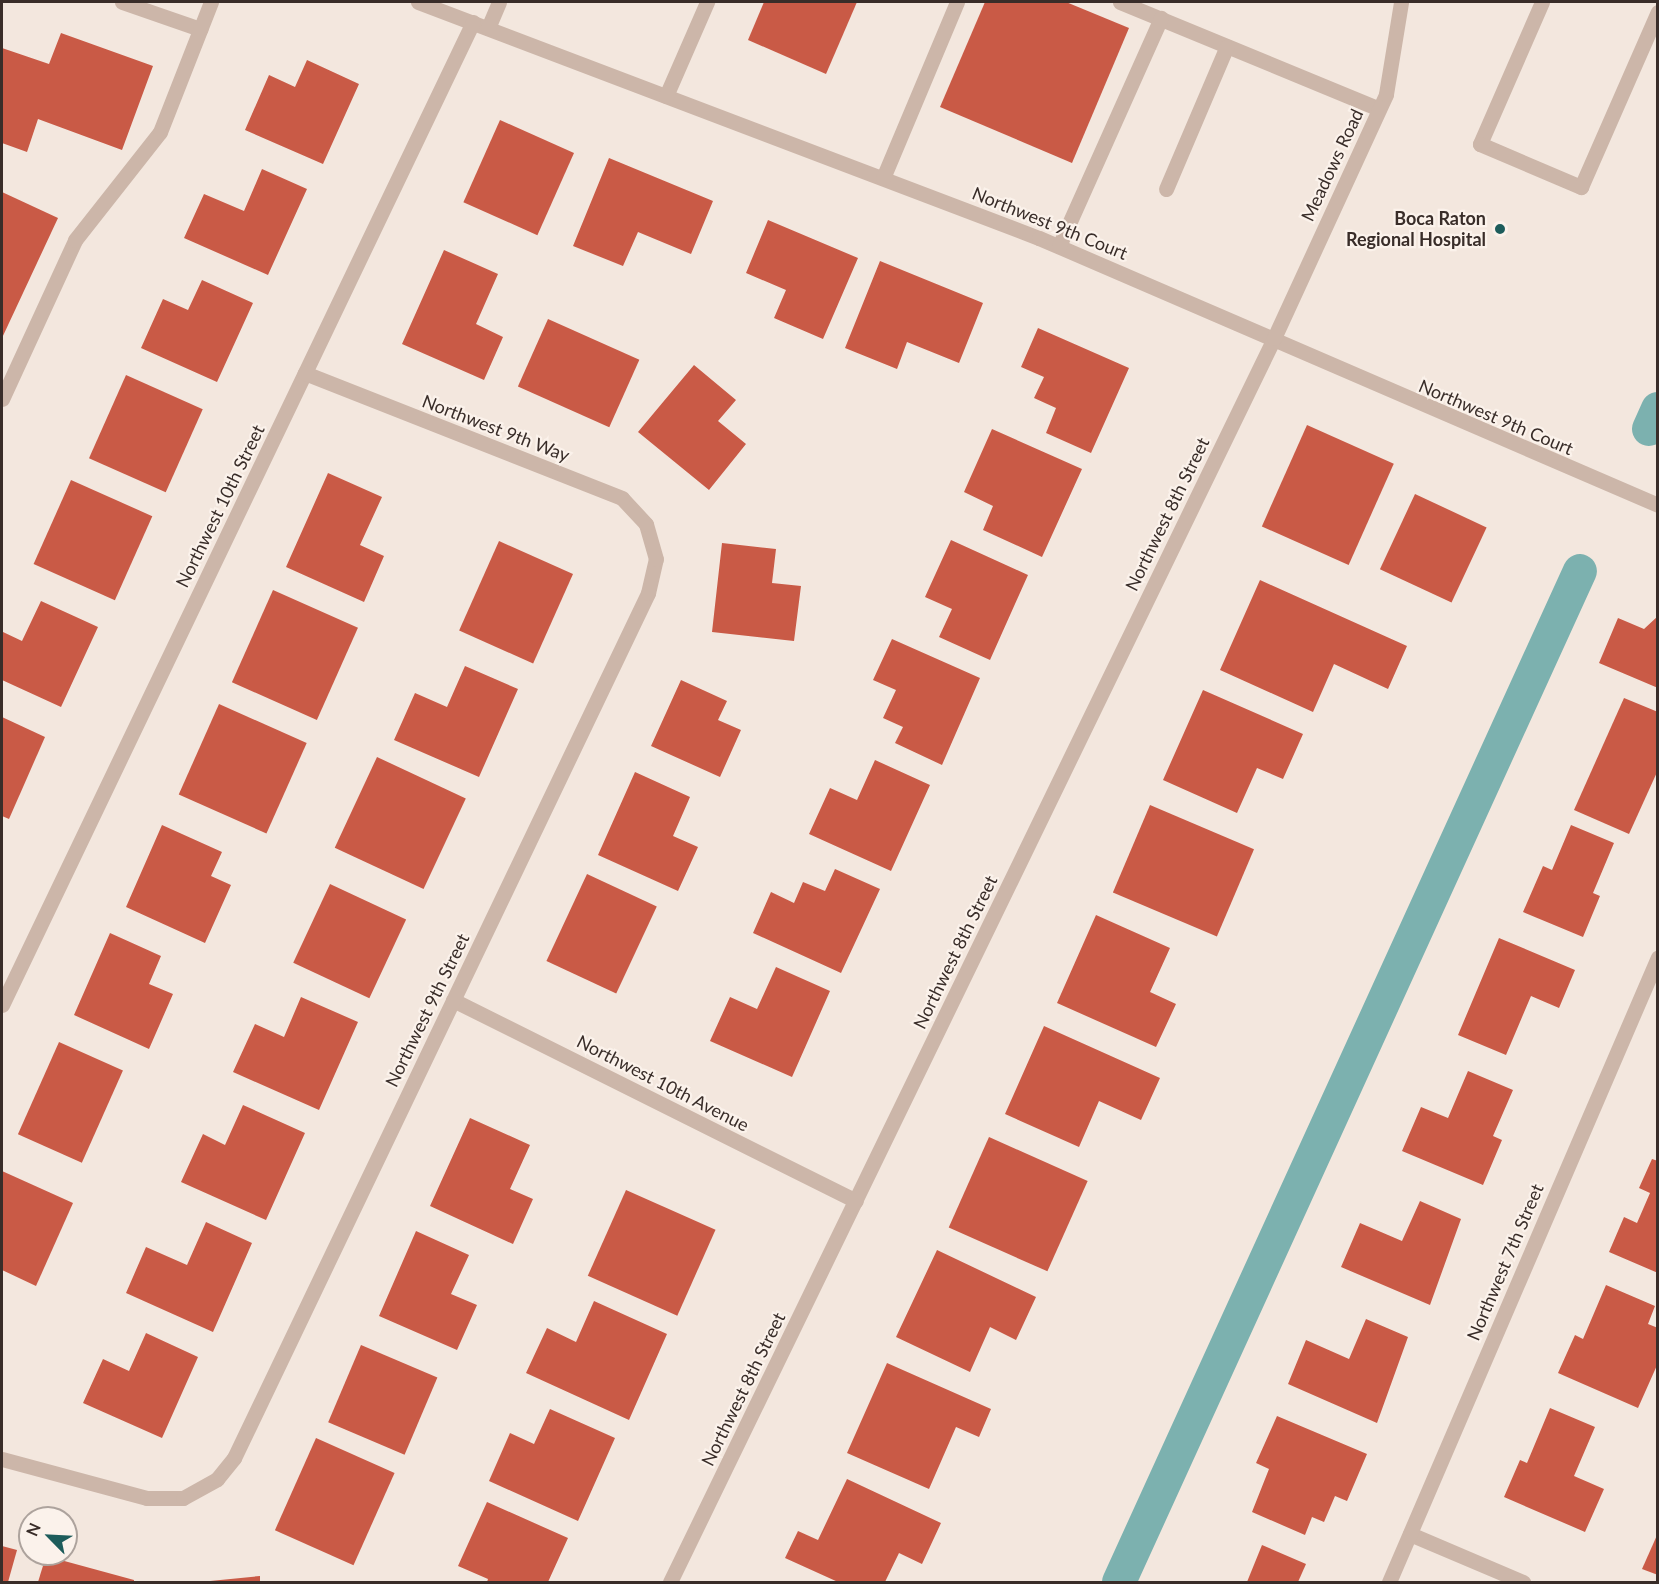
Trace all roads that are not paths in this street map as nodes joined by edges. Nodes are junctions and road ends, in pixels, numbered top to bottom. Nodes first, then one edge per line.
1 (122, 2) edge
2 (211, 2) edge
3 (418, 2) edge
4 (499, 2) edge
5 (707, 2) edge
6 (957, 2) edge
7 (1120, 2) edge
8 (1401, 2) edge
9 (1542, 2) edge
10 (1658, 12) edge
11 (1161, 18) junction
12 (473, 22) junction
13 (488, 28) junction
14 (200, 29) junction
15 (1227, 46) junction
16 (666, 96) junction
17 (1379, 109) junction
18 (882, 178) junction
19 (1166, 189) dead end
20 (1059, 246) junction
21 (1274, 338) junction
22 (305, 374) junction
23 (2, 399) edge
24 (1658, 505) edge
25 (651, 543) joint
26 (1658, 957) edge
27 (453, 1000) junction
28 (2, 1005) edge
29 (856, 1201) junction
30 (2, 1459) edge
31 (1410, 1534) junction
32 (670, 1582) edge
33 (1389, 1582) edge
34 (1523, 1582) edge

1 - 14 street
2 - 14 street
3 - 12 street, Northwest 9th Court
4 - 13 street
5 - 16 street
6 - 18 street
7 - 11 street
8 - 17 street, Meadows Road
9 - 10 street
11 - 15 street
11 - 20 street
12 - 13 street, Northwest 9th Court
12 - 22 street, Northwest 10th Street
13 - 16 street, Northwest 9th Court
14 - 23 street
15 - 17 street
15 - 19 street
16 - 18 street, Northwest 9th Court
17 - 21 street, Meadows Road
18 - 20 street, Northwest 9th Court
20 - 21 street, Northwest 9th Court
21 - 24 street, Northwest 9th Court
21 - 29 street, Northwest 8th Street
22 - 25 street, Northwest 9th Way
22 - 28 street, Northwest 10th Street
25 - 27 street, Northwest 9th Street
26 - 31 street, Northwest 7th Street
27 - 29 street, Northwest 10th Avenue
27 - 30 street, Northwest 9th Street
29 - 32 street, Northwest 8th Street
31 - 33 street, Northwest 7th Street
31 - 34 street

